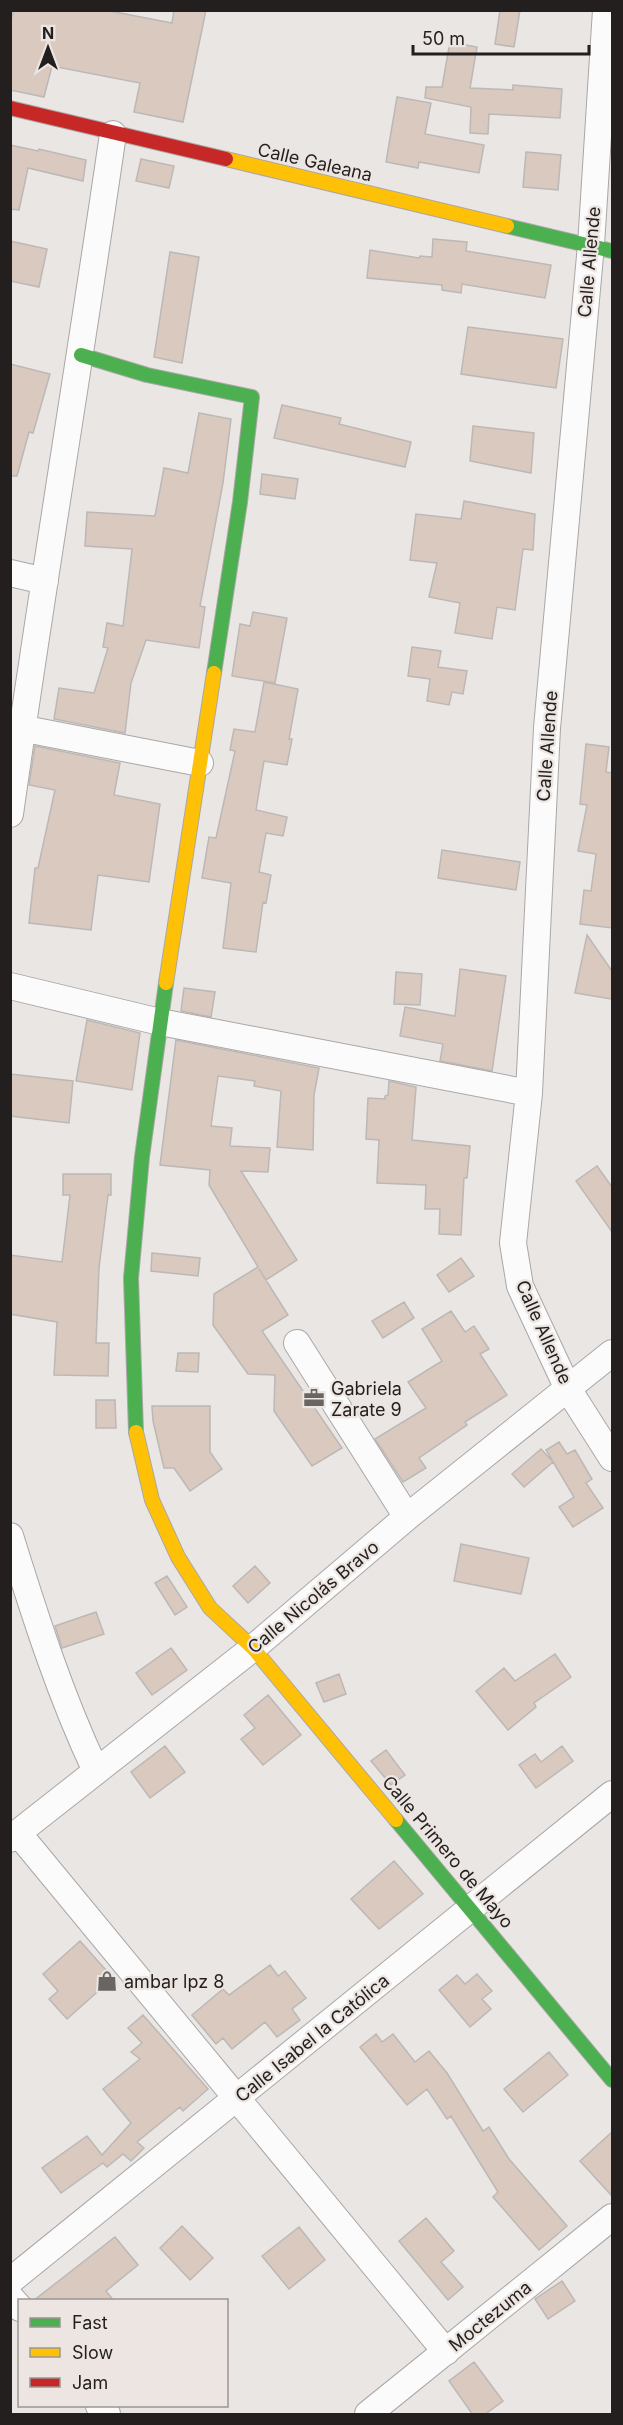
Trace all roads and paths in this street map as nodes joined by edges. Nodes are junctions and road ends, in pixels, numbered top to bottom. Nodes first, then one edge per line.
1 (606, 10) edge
2 (10, 108) edge
3 (113, 134) junction
4 (602, 248) edge
5 (81, 355) junction
6 (10, 573) edge
7 (45, 580) junction
8 (16, 727) edge
9 (200, 763) junction
10 (10, 814) edge
11 (10, 986) edge
12 (160, 1022) junction
13 (529, 1094) junction
14 (297, 1343) dead end
15 (612, 1353) edge
16 (568, 1389) junction
17 (612, 1458) edge
18 (407, 1517) junction
19 (10, 1536) edge
20 (253, 1648) junction
21 (96, 1771) junction
22 (612, 1794) edge
23 (14, 1836) edge
24 (473, 1909) junction
25 (612, 2080) edge
26 (236, 2098) junction
27 (612, 2217) edge
28 (10, 2281) edge
29 (446, 2352) junction
30 (368, 2415) edge

1 - 4 street, Calle Allende
2 - 3 street, Calle Galeana
3 - 4 street, Calle Galeana
3 - 5 street
4 - 13 street, Calle Allende
5 - 7 street
5 - 9 street, Calle Primero de Mayo
6 - 7 street
7 - 8 street
8 - 9 street
8 - 10 street
9 - 12 street, Calle Primero de Mayo
11 - 12 street
12 - 13 street
12 - 20 street, Calle Primero de Mayo
13 - 16 street, Calle Allende
14 - 18 street
15 - 16 street, Calle Nicolás Bravo
16 - 17 street, Calle Allende
16 - 18 street, Calle Nicolás Bravo
18 - 20 street, Calle Nicolás Bravo
19 - 21 street
20 - 21 street, Calle Nicolás Bravo
20 - 24 street, Calle Primero de Mayo
21 - 23 street, Calle Nicolás Bravo
22 - 24 street, Calle Isabel la Católica
23 - 26 street
24 - 25 street, Calle Primero de Mayo
24 - 26 street, Calle Isabel la Católica
26 - 28 street, Calle Isabel la Católica
26 - 29 street
27 - 29 street, Moctezuma
29 - 30 street, Moctezuma

